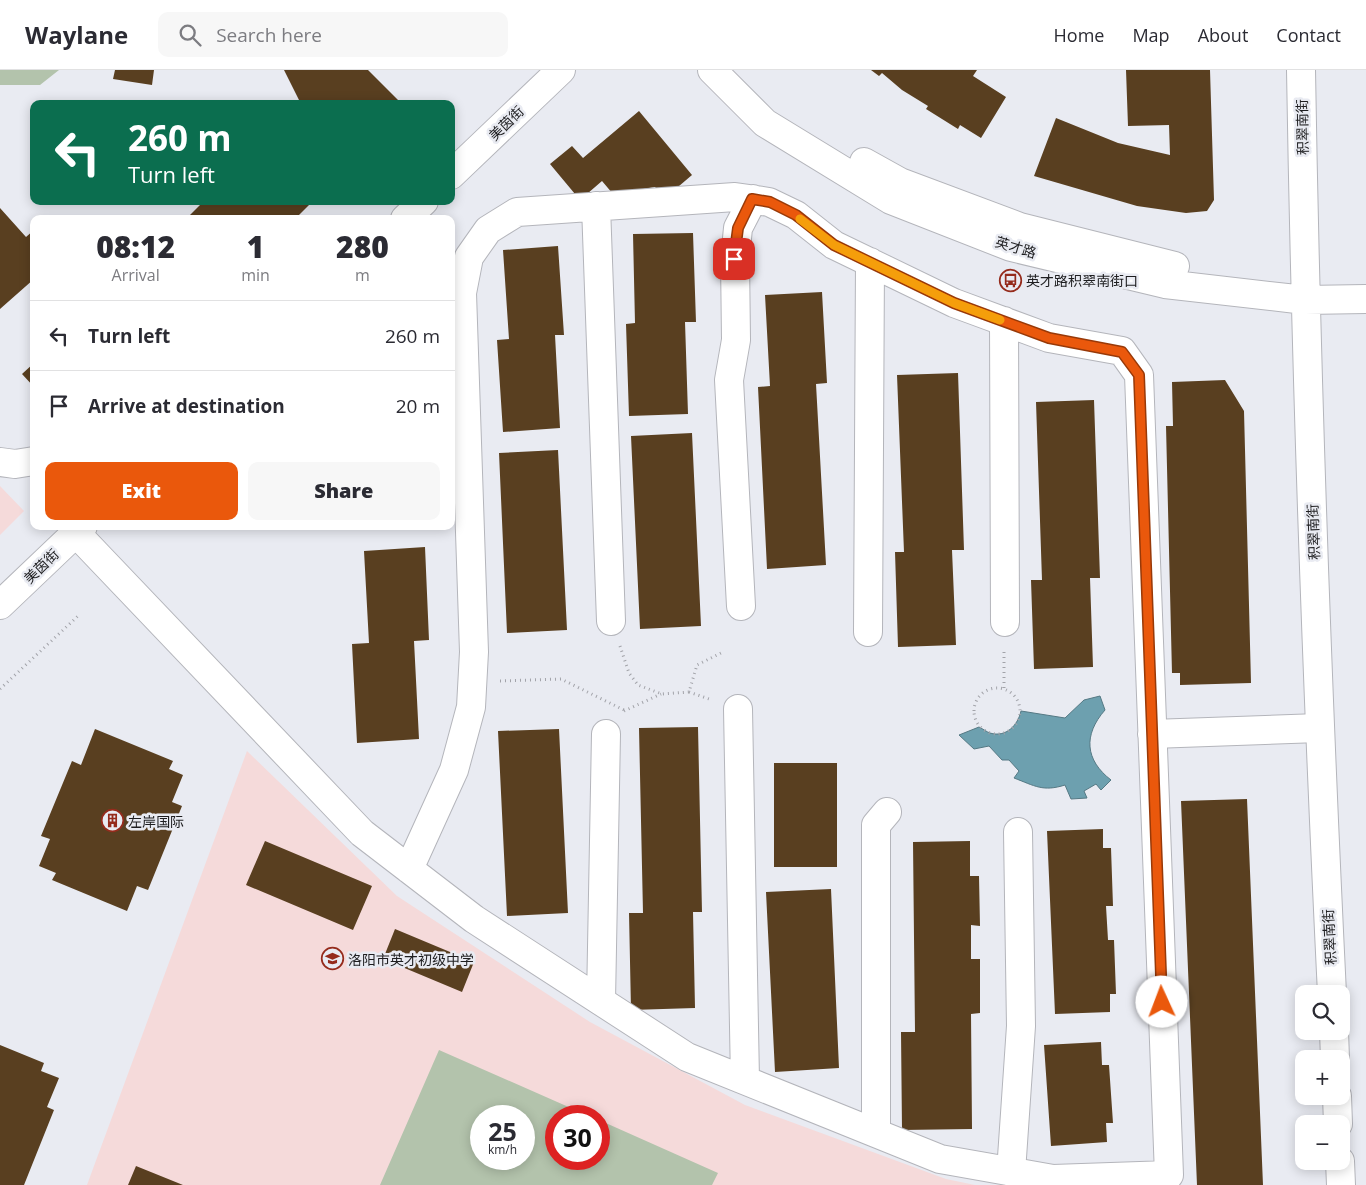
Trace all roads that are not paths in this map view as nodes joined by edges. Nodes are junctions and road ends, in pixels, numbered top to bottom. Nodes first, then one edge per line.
1 (561, 70) edge
2 (712, 70) edge
3 (734, 70) edge
4 (1301, 70) edge
5 (455, 171) edge
6 (752, 199) junction
7 (420, 205) edge
8 (596, 206) junction
9 (409, 215) edge
10 (870, 262) junction
11 (1366, 280) edge
12 (1305, 291) junction
13 (1366, 299) edge
14 (1004, 322) junction
15 (0, 462) edge
16 (30, 462) edge
17 (80, 530) edge
18 (0, 605) edge
19 (741, 606) dead end
20 (611, 621) road end
21 (1005, 622) road end
22 (868, 632) dead end
23 (738, 709) dead end
24 (1319, 728) junction
25 (606, 734) road end
26 (1152, 734) junction
27 (887, 812) dead end
28 (1018, 832) dead end
29 (409, 869) junction
30 (1332, 985) edge
31 (601, 1001) junction
32 (745, 1080) junction
33 (876, 1133) junction
34 (1340, 1170) edge
35 (1011, 1172) junction
36 (1341, 1185) edge

1 - 5 street, 美茵街
2 - 12 street, 英才路
3 - 12 street, 英才路
4 - 12 street, 积翠南街
6 - 8 street
6 - 10 street
6 - 19 street
7 - 9 street
8 - 20 street
8 - 29 street
10 - 14 street
10 - 22 street
11 - 12 street, 英才路
12 - 13 street, 英才路
12 - 24 street, 积翠南街
14 - 21 street
14 - 26 street
15 - 16 street
17 - 18 street, 美茵街
17 - 29 street
23 - 32 street
24 - 26 street
24 - 30 street, 积翠南街
25 - 31 street
26 - 35 street
27 - 33 street
28 - 35 street
29 - 31 street
31 - 32 street
32 - 33 street
33 - 35 street
34 - 36 street

